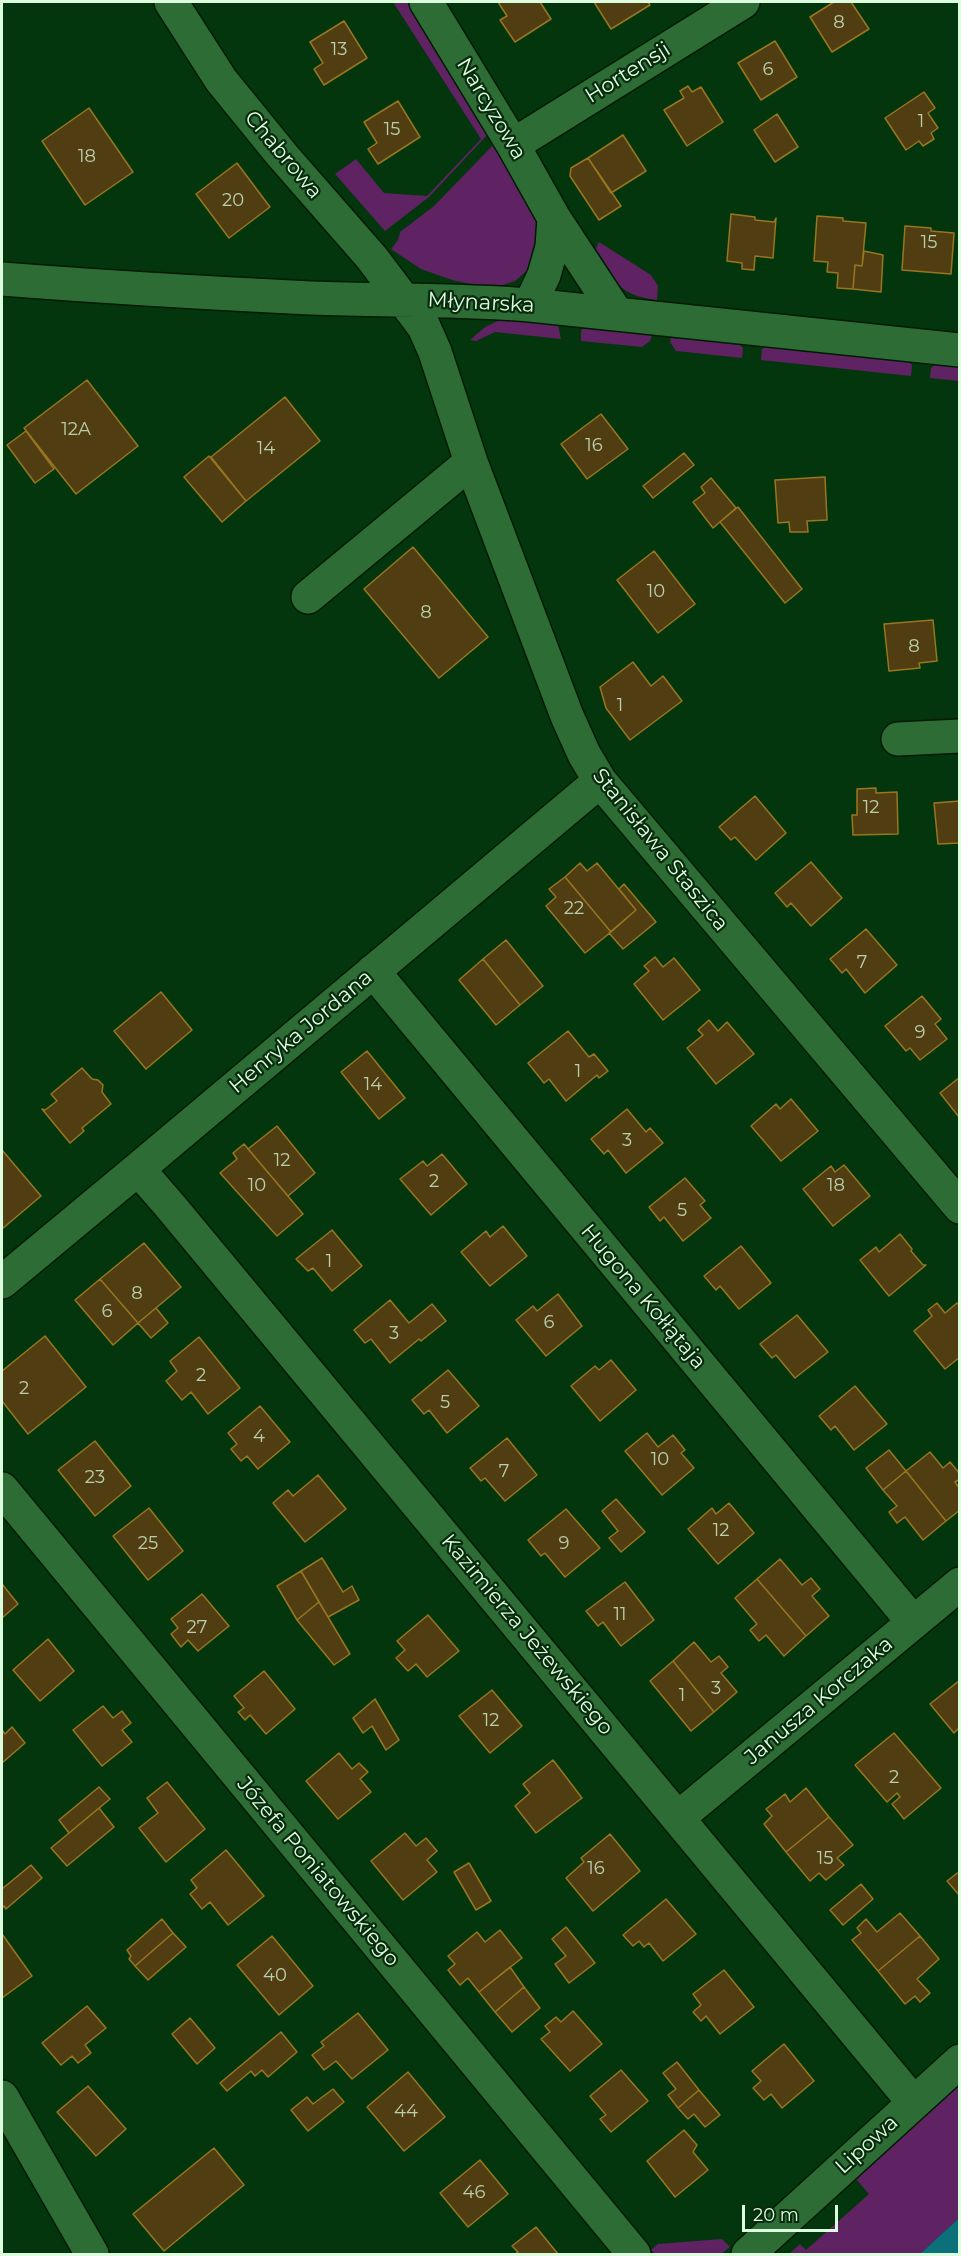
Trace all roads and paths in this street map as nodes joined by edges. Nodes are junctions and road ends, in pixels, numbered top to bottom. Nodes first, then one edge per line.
1 (171, 2) edge
2 (426, 2) edge
3 (743, 2) edge
4 (513, 145) junction
5 (554, 218) junction
6 (2, 279) edge
7 (406, 300) junction
8 (530, 305) junction
9 (617, 314) junction
10 (960, 350) edge
11 (471, 462) junction
12 (308, 597) dead end
13 (960, 736) edge
14 (898, 739) dead end
15 (600, 781) junction
16 (373, 971) junction
17 (138, 1170) junction
18 (960, 1207) edge
19 (2, 1282) edge
20 (2, 1489) edge
21 (960, 1584) edge
22 (913, 1622) junction
23 (679, 1818) junction
24 (960, 2061) edge
25 (2, 2097) edge
26 (914, 2103) junction
27 (92, 2254) edge
28 (634, 2254) edge
29 (748, 2254) edge

1 - 7 street, Chabrowa
2 - 4 street, Narcyzowa
3 - 4 street, Hortensji
4 - 5 street, Narcyzowa
5 - 8 street
5 - 9 street, Narcyzowa
6 - 7 street, Młynarska
7 - 8 street, Młynarska
7 - 11 street, Stanisława Staszica
8 - 9 street, Młynarska
9 - 10 street, Młynarska
11 - 12 street
11 - 15 street, Stanisława Staszica
13 - 14 street
15 - 16 street, Henryka Jordana
15 - 18 street, Stanisława Staszica
16 - 17 street, Henryka Jordana
16 - 22 street, Hugona Kołłątaja
17 - 19 street, Henryka Jordana
17 - 23 street, Kazimierza Jeżewskiego
20 - 28 street, Józefa Poniatowskiego
21 - 22 street, Janusza Korczaka
22 - 23 street, Janusza Korczaka
23 - 26 street, Kazimierza Jeżewskiego
24 - 26 street, Lipowa
25 - 27 street
26 - 29 street, Lipowa

